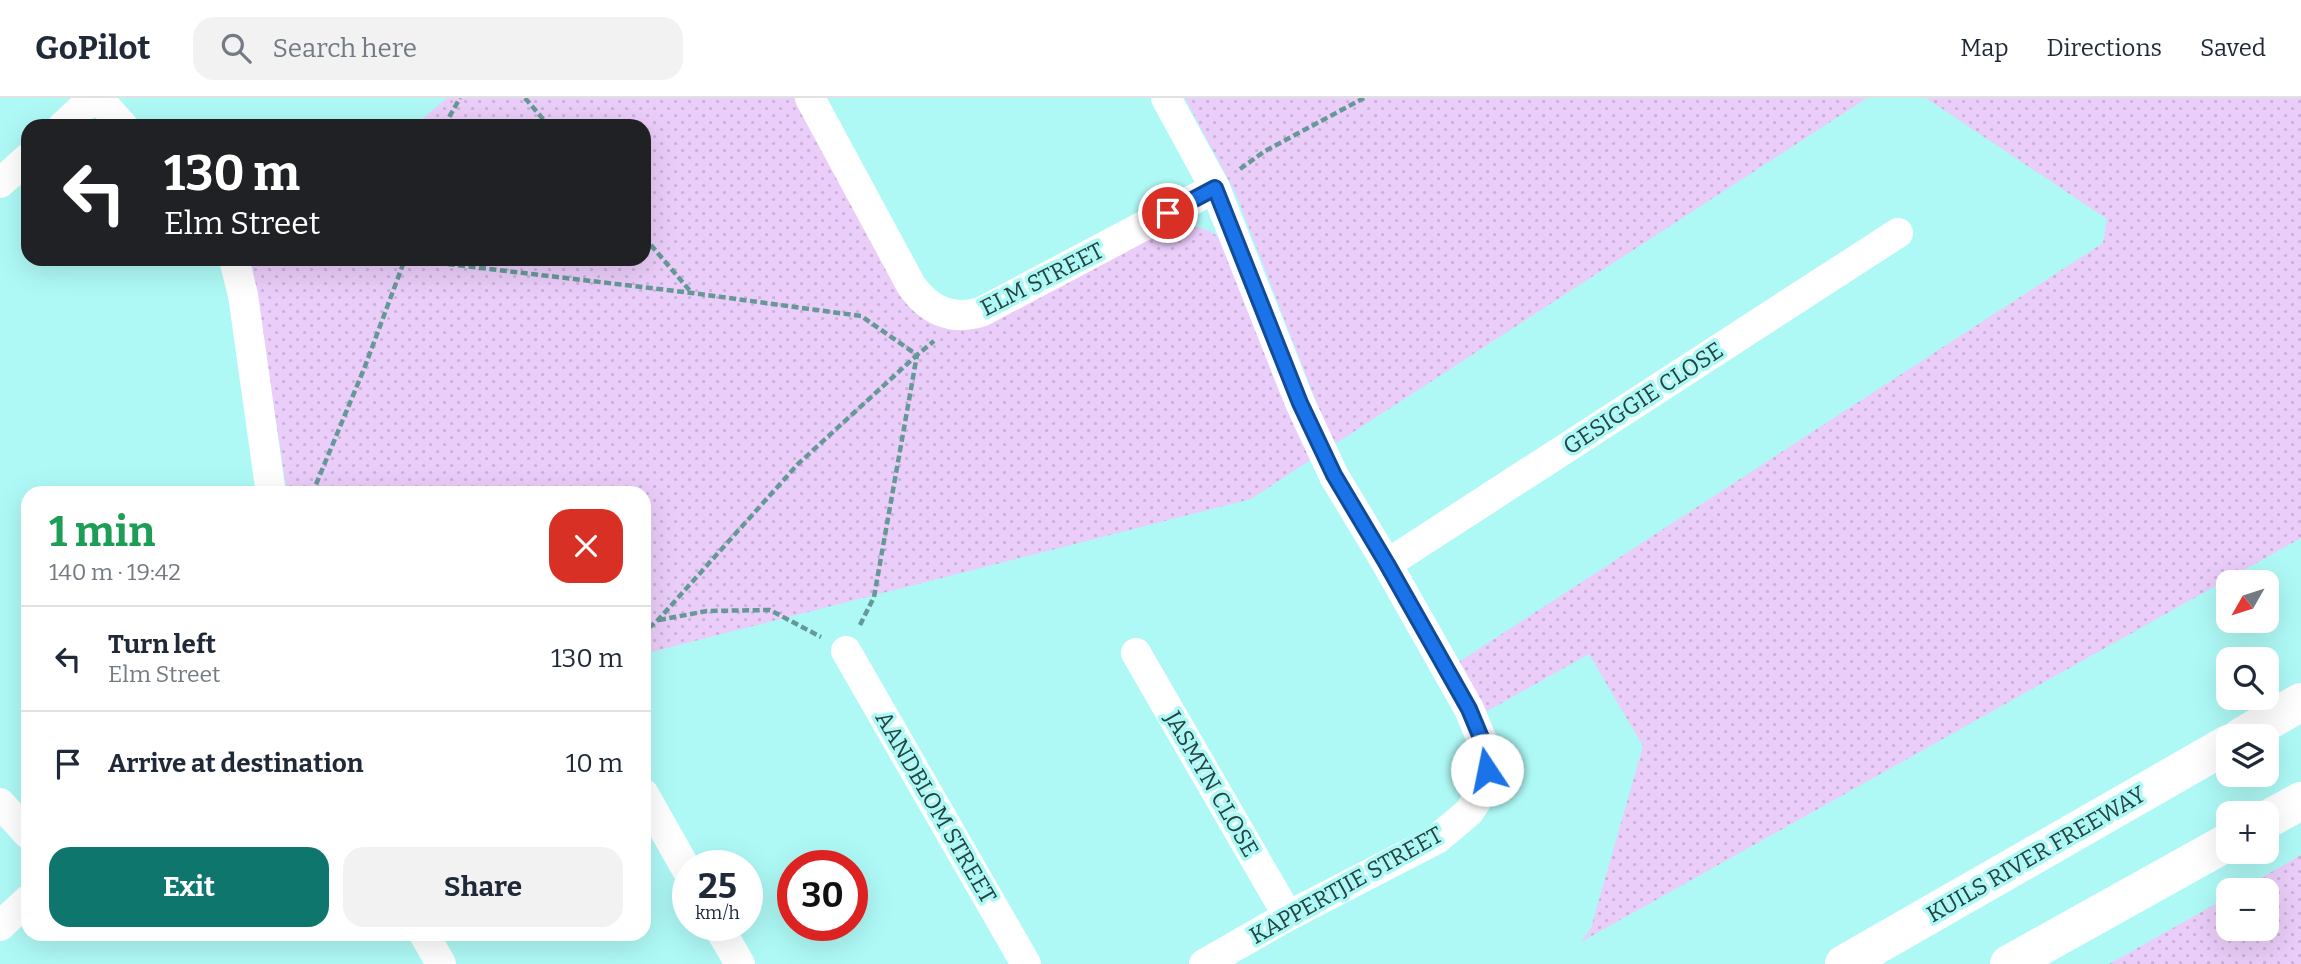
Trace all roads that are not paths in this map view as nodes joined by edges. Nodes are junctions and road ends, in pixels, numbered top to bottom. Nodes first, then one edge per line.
1 (96, 98) edge
2 (810, 98) edge
3 (1166, 98) edge
4 (71, 119) edge
5 (116, 119) edge
6 (21, 164) edge
7 (0, 183) edge
8 (1215, 188) junction
9 (1898, 233) dead end
10 (236, 266) edge
11 (270, 486) edge
12 (1387, 564) junction
13 (846, 651) road end
14 (1136, 653) dead end
15 (2301, 702) edge
16 (2263, 724) edge
17 (2216, 751) edge
18 (2301, 801) edge
19 (0, 803) edge
20 (651, 806) edge
21 (2279, 813) edge
22 (21, 826) edge
23 (2216, 849) edge
24 (676, 850) edge
25 (21, 906) edge
26 (1288, 916) junction
27 (0, 926) edge
28 (428, 941) edge
29 (727, 941) edge
30 (441, 964) edge
31 (740, 964) edge
32 (1026, 964) edge
33 (1204, 964) edge
34 (1844, 964) edge
35 (2009, 964) edge

1 - 4 street
1 - 5 street
2 - 8 street, ELM STREET
3 - 8 street, KAPPERTJIE STREET
6 - 7 street
8 - 12 street, KAPPERTJIE STREET
9 - 12 street, GESIGGIE CLOSE
10 - 11 street
12 - 26 street, KAPPERTJIE STREET
13 - 32 street, AANDBLOM STREET
14 - 26 street, JASMYN CLOSE
15 - 16 highway
17 - 34 highway, KUILS RIVER FREEWAY
18 - 21 highway
19 - 22 street
20 - 24 street
23 - 35 highway
25 - 27 street
26 - 33 street, KAPPERTJIE STREET
28 - 30 street
29 - 31 street

